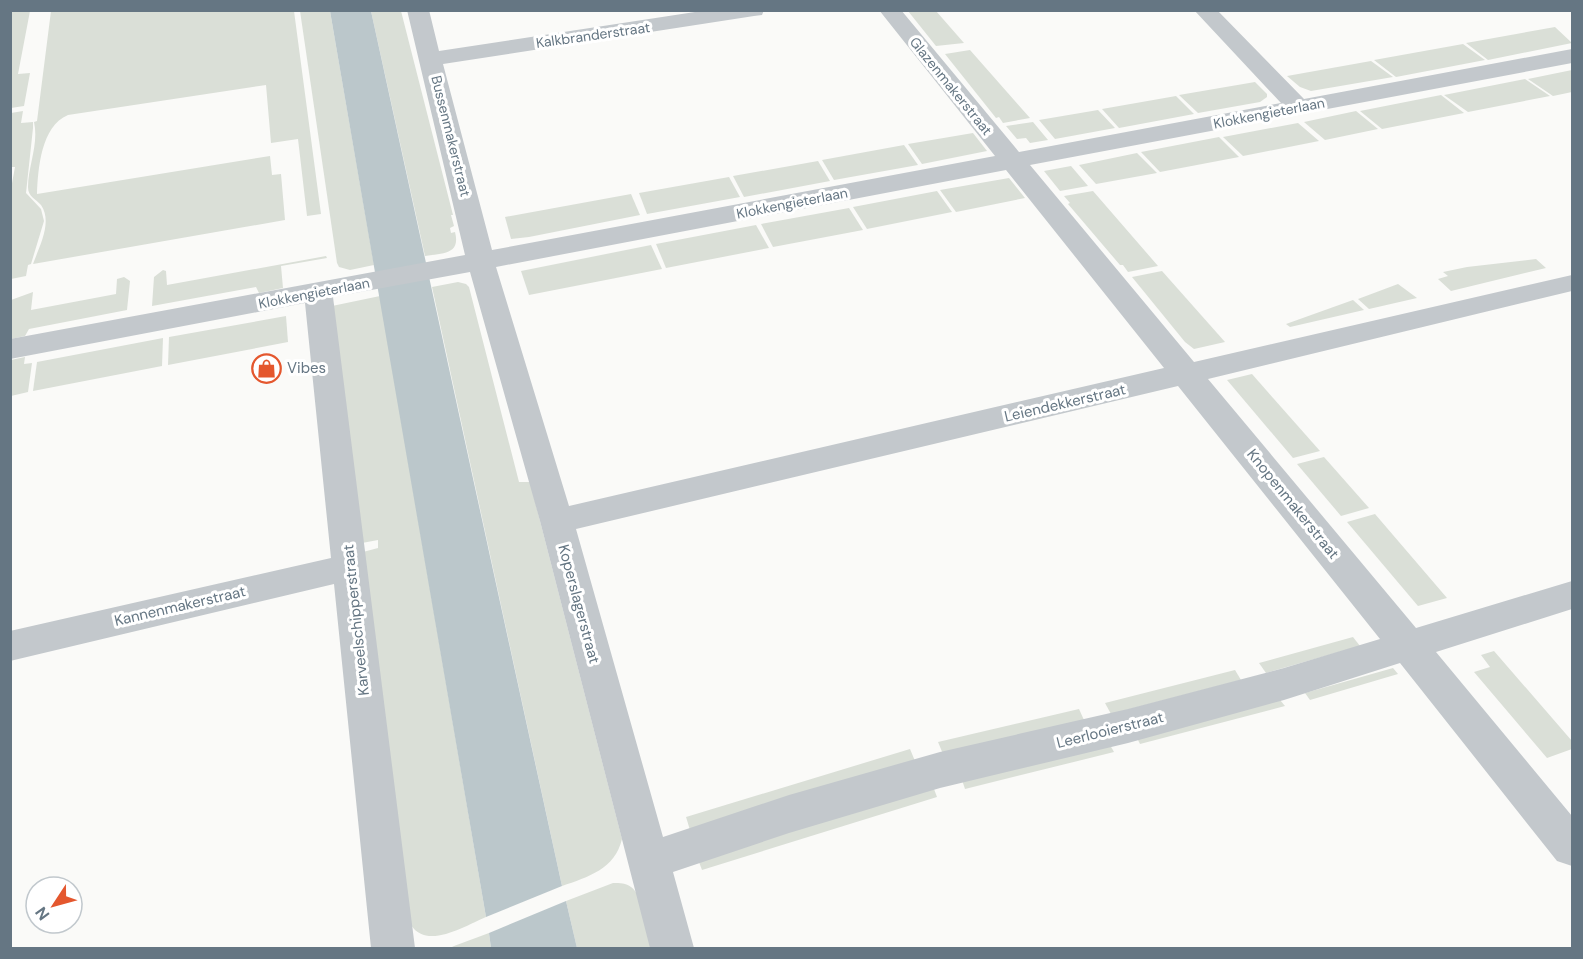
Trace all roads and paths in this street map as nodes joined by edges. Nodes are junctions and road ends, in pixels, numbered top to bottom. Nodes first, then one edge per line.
1 (418, 10) edge
2 (754, 10) edge
3 (889, 10) edge
4 (1204, 10) edge
5 (1572, 56) edge
6 (432, 59) junction
7 (1298, 107) junction
8 (1012, 162) junction
9 (470, 264) junction
10 (1572, 283) edge
11 (334, 289) junction
12 (10, 350) edge
13 (1187, 374) junction
14 (557, 521) junction
15 (350, 567) junction
16 (1572, 596) edge
17 (10, 646) edge
18 (1407, 646) junction
19 (1572, 848) edge
20 (648, 861) junction
21 (393, 948) edge
22 (672, 948) edge

1 - 6 street, Bussenmakerstraat
2 - 6 street, Kalkbranderstraat
3 - 8 street, Glazenmakerstraat
4 - 7 street
5 - 7 street, Klokkengieterlaan
6 - 9 street, Bussenmakerstraat
7 - 8 street, Klokkengieterlaan
8 - 9 street, Klokkengieterlaan
8 - 13 street, Knopenmakerstraat
9 - 11 street, Klokkengieterlaan
9 - 14 street, Koperslagerstraat
10 - 13 street, Leiendekkerstraat
11 - 12 street, Klokkengieterlaan
11 - 15 street, Karveelschipperstraat
13 - 14 street, Leiendekkerstraat
13 - 18 street, Knopenmakerstraat
14 - 20 street, Koperslagerstraat
15 - 17 street, Kannenmakerstraat
15 - 21 street, Karveelschipperstraat
16 - 18 street, Leerlooierstraat
18 - 19 street, Knopenmakerstraat
18 - 20 street, Leerlooierstraat
20 - 22 street, Koperslagerstraat

